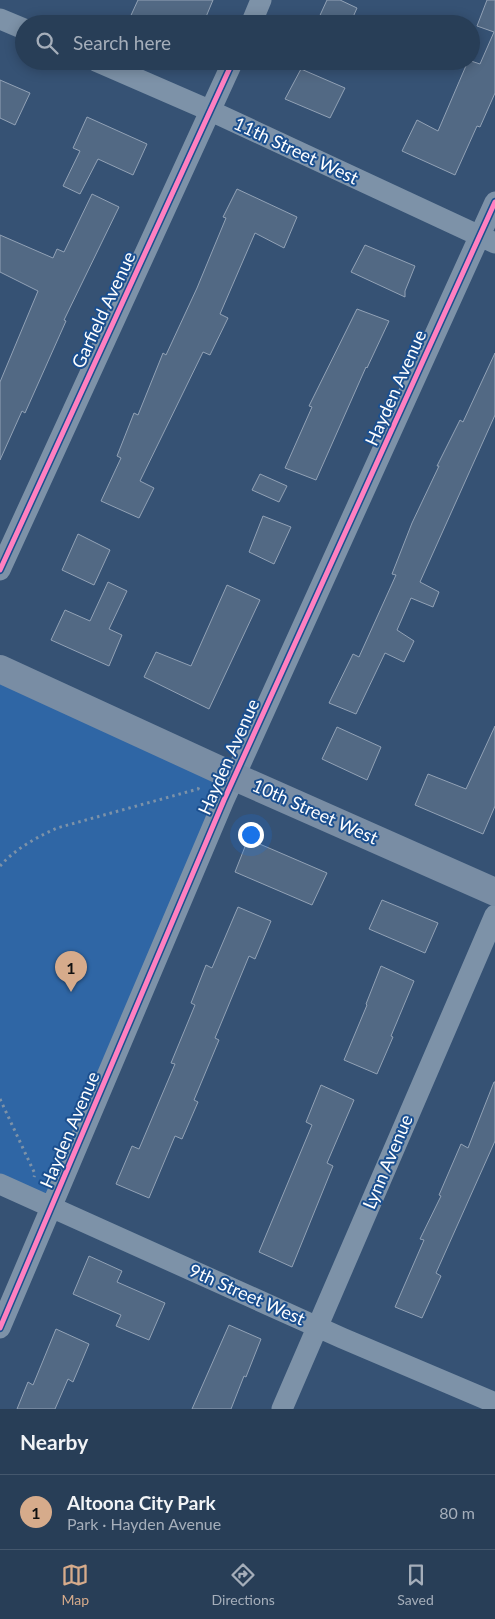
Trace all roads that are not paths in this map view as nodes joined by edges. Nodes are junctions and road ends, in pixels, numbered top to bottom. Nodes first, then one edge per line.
1 (262, 0) edge
2 (254, 15) edge
3 (0, 19) edge
4 (15, 25) edge
5 (117, 70) edge
6 (229, 70) edge
7 (211, 111) junction
8 (495, 202) edge
9 (487, 239) edge
10 (0, 570) edge
11 (0, 669) edge
12 (235, 777) junction
13 (495, 892) edge
14 (495, 915) edge
15 (0, 1184) edge
16 (52, 1208) junction
17 (317, 1326) junction
18 (0, 1328) edge
19 (495, 1403) edge
20 (282, 1409) edge

1 - 2 street
3 - 4 street
5 - 7 street, 11th Street West
6 - 7 street, Garfield Avenue
7 - 9 street, 11th Street West
7 - 10 street, Garfield Avenue
8 - 9 street, Hayden Avenue
9 - 12 street, Hayden Avenue
11 - 12 street, 10th Street West
12 - 13 street, 10th Street West
12 - 16 street, Hayden Avenue
14 - 17 street, Lynn Avenue
15 - 16 street, 9th Street West
16 - 17 street, 9th Street West
16 - 18 street, Hayden Avenue
17 - 19 street, 9th Street West
17 - 20 street, Lynn Avenue

